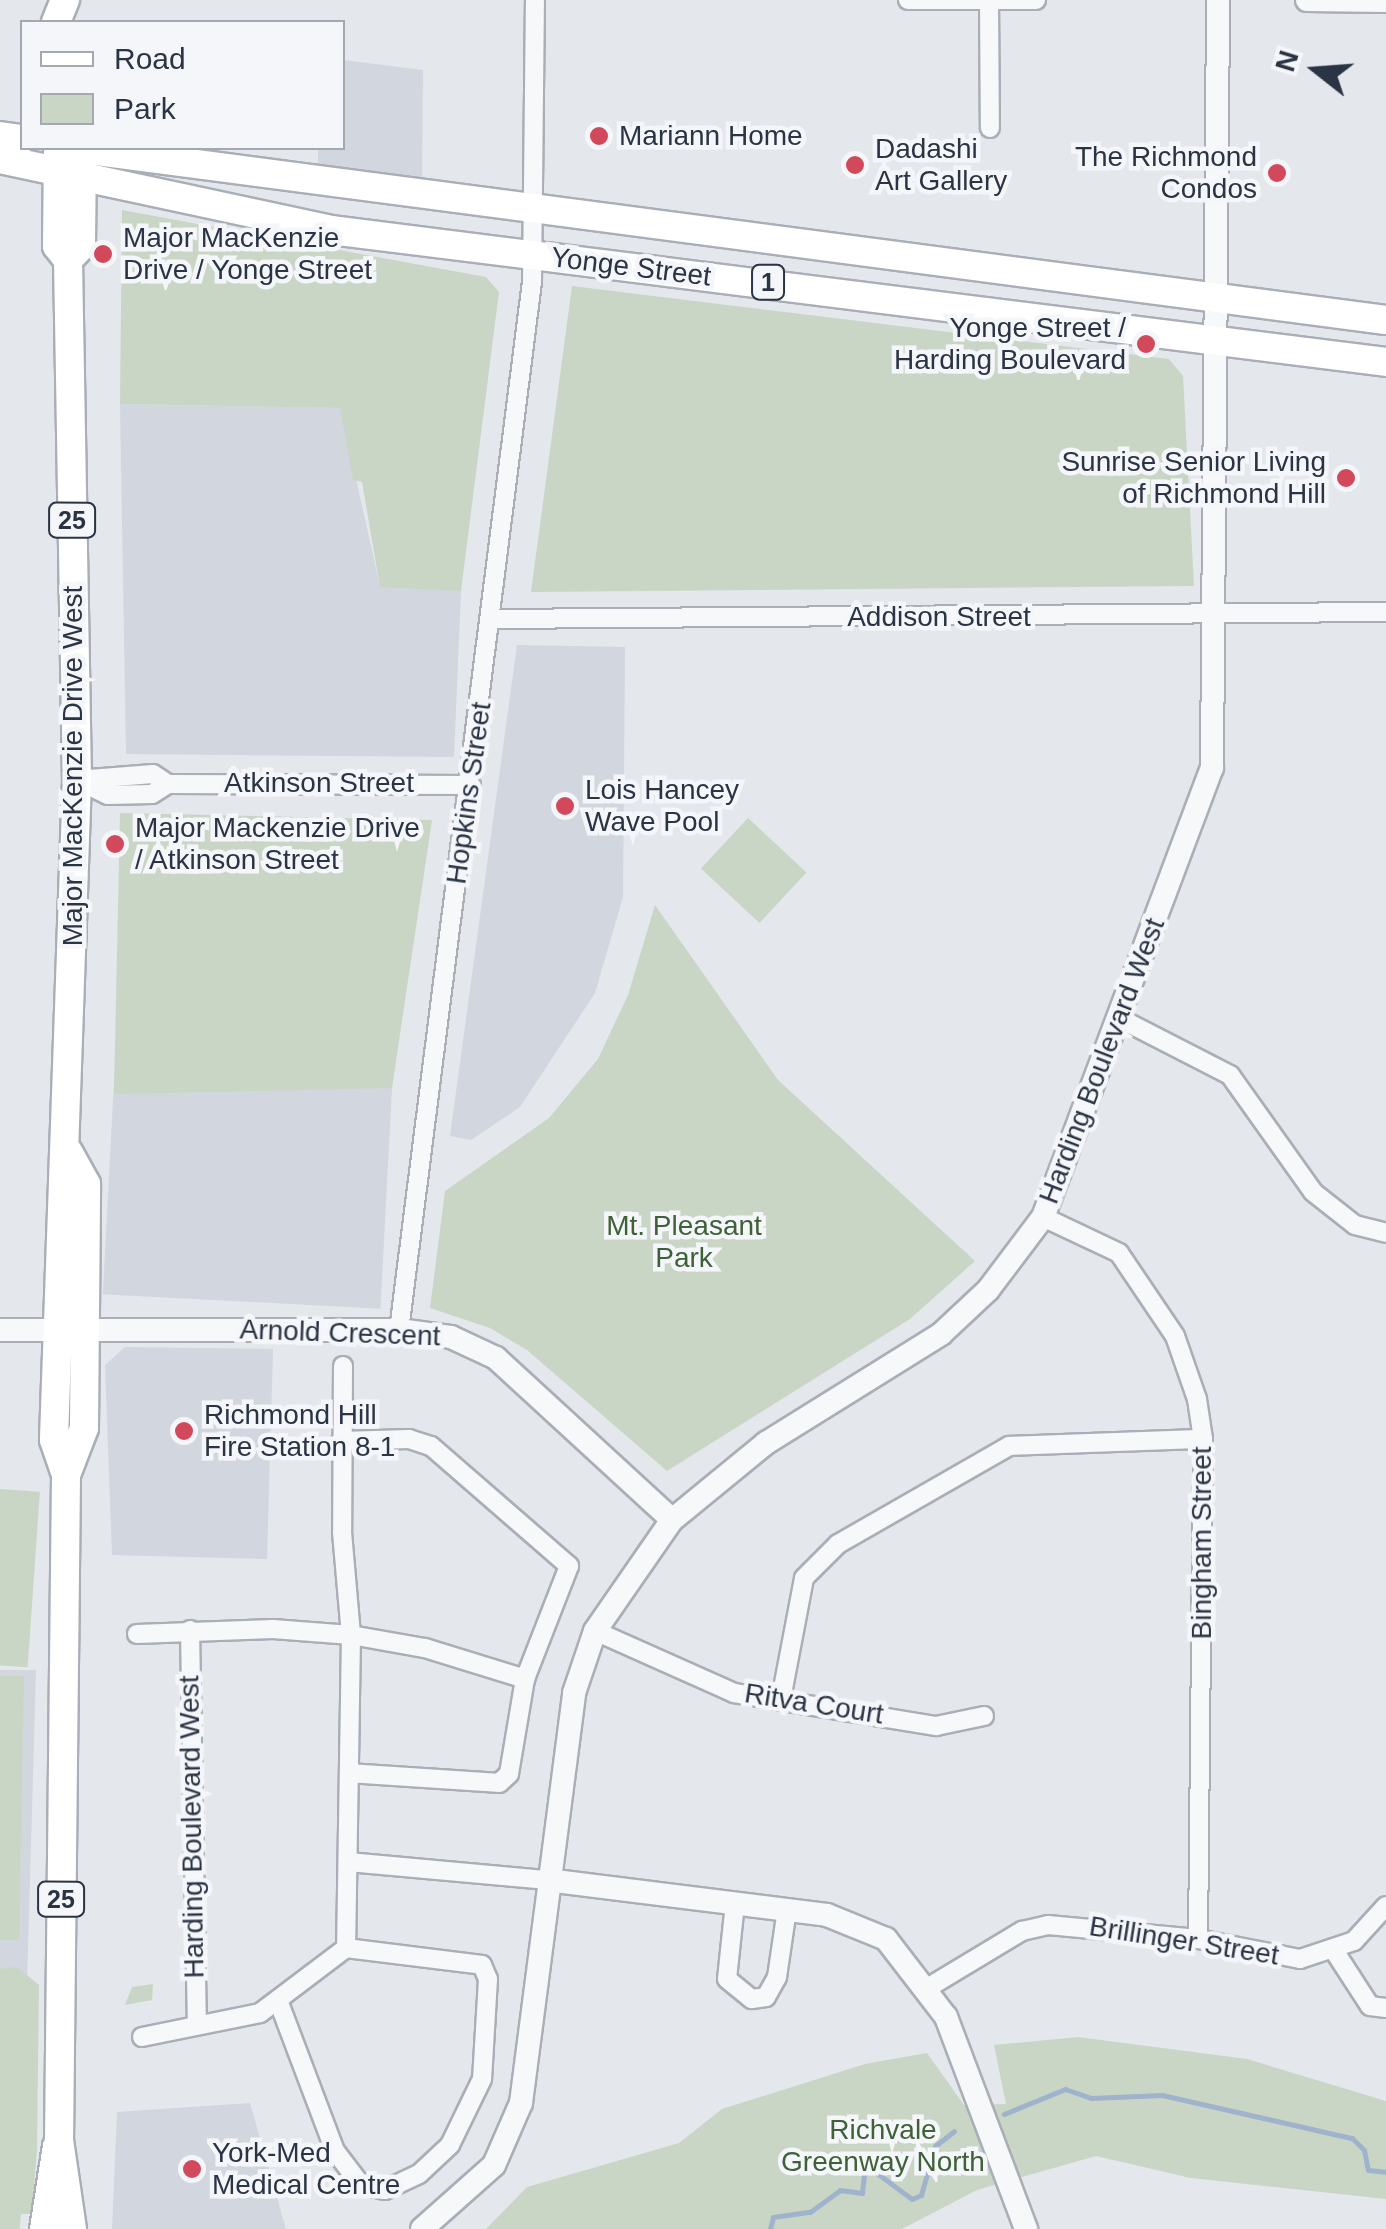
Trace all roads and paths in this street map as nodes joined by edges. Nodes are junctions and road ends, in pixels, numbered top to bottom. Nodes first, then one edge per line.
1 (535, 0) edge
2 (908, 0) edge
3 (1036, 0) edge
4 (1218, 0) edge
5 (1307, 0) edge
6 (989, 1) edge
7 (1386, 1) edge
8 (990, 128) dead end
9 (73, 156) edge
10 (0, 158) edge
11 (536, 208) junction
12 (533, 256) junction
13 (1214, 297) junction
14 (1386, 320) edge
15 (1211, 342) junction
16 (1386, 362) edge
17 (1386, 612) edge
18 (1218, 613) junction
19 (492, 619) junction
20 (77, 780) junction
21 (471, 785) junction
22 (1119, 1018) junction
23 (1043, 1217) junction
24 (1386, 1233) edge
25 (0, 1330) edge
26 (399, 1330) junction
27 (71, 1331) junction
28 (343, 1366) dead end
29 (1203, 1439) junction
30 (341, 1440) junction
31 (672, 1520) junction
32 (190, 1630) junction
33 (595, 1631) junction
34 (137, 1634) dead end
35 (351, 1634) junction
36 (526, 1678) junction
37 (781, 1699) junction
38 (984, 1716) dead end
39 (350, 1773) junction
40 (349, 1862) junction
41 (547, 1880) junction
42 (734, 1903) junction
43 (1386, 1906) edge
44 (787, 1909) junction
45 (1378, 1934) edge
46 (1198, 1939) junction
47 (346, 1948) junction
48 (1334, 1952) junction
49 (929, 1988) junction
50 (279, 2003) junction
51 (1386, 2008) edge
52 (197, 2024) junction
53 (142, 2037) dead end
54 (59, 2140) junction
55 (44, 2229) edge
56 (72, 2229) edge
57 (422, 2229) edge
58 (1026, 2229) edge

1 - 11 street, Hopkins Street
2 - 6 street
3 - 6 street
4 - 13 street, Harding Boulevard West
5 - 7 street
6 - 8 street
9 - 10 main road, Yonge Street
9 - 11 main road, Yonge Street / 1
9 - 12 main road, Yonge Street / 1
9 - 20 main road, Major MacKenzie Drive West / 25
11 - 12 street, Hopkins Street
11 - 13 main road, Yonge Street / 1
12 - 15 main road, Yonge Street / 1
12 - 19 street, Hopkins Street
13 - 14 main road, Yonge Street / 1
13 - 15 street, Harding Boulevard West
15 - 16 main road, Yonge Street / 1
15 - 18 street, Harding Boulevard West
17 - 18 street, Addison Street
18 - 19 street, Addison Street
18 - 22 street, Harding Boulevard West
19 - 21 street, Hopkins Street
20 - 21 street, Atkinson Street
20 - 27 main road, Major MacKenzie Drive West / 25
21 - 26 street, Hopkins Street
22 - 23 street, Harding Boulevard West
22 - 24 street
23 - 29 street, Bingham Street
23 - 31 street, Harding Boulevard West
25 - 27 street, Arnold Crescent
26 - 27 street, Arnold Crescent
26 - 31 street, Arnold Crescent
27 - 54 main road, Major MacKenzie Drive West / 25
28 - 30 street
29 - 37 street
29 - 46 street, Bingham Street
30 - 35 street
30 - 36 street
31 - 33 street, Harding Boulevard West
32 - 34 street
32 - 35 street
32 - 52 street, Harding Boulevard West
33 - 37 street, Ritva Court
33 - 41 street, Harding Boulevard West
35 - 36 street
35 - 39 street
36 - 39 street
37 - 38 street, Ritva Court
39 - 40 street
40 - 41 street
40 - 47 street
41 - 42 street
41 - 57 street, Harding Boulevard West
42 - 44 street
42 - 44 street
43 - 45 street, Brillinger Street
44 - 49 street
45 - 48 street, Brillinger Street
46 - 48 street, Brillinger Street
46 - 49 street, Brillinger Street
47 - 50 street
47 - 50 street
48 - 51 street
49 - 58 street
50 - 52 street
52 - 53 street
54 - 55 main road, Major MacKenzie Drive West / 25
54 - 56 main road, Major MacKenzie Drive West / 25

